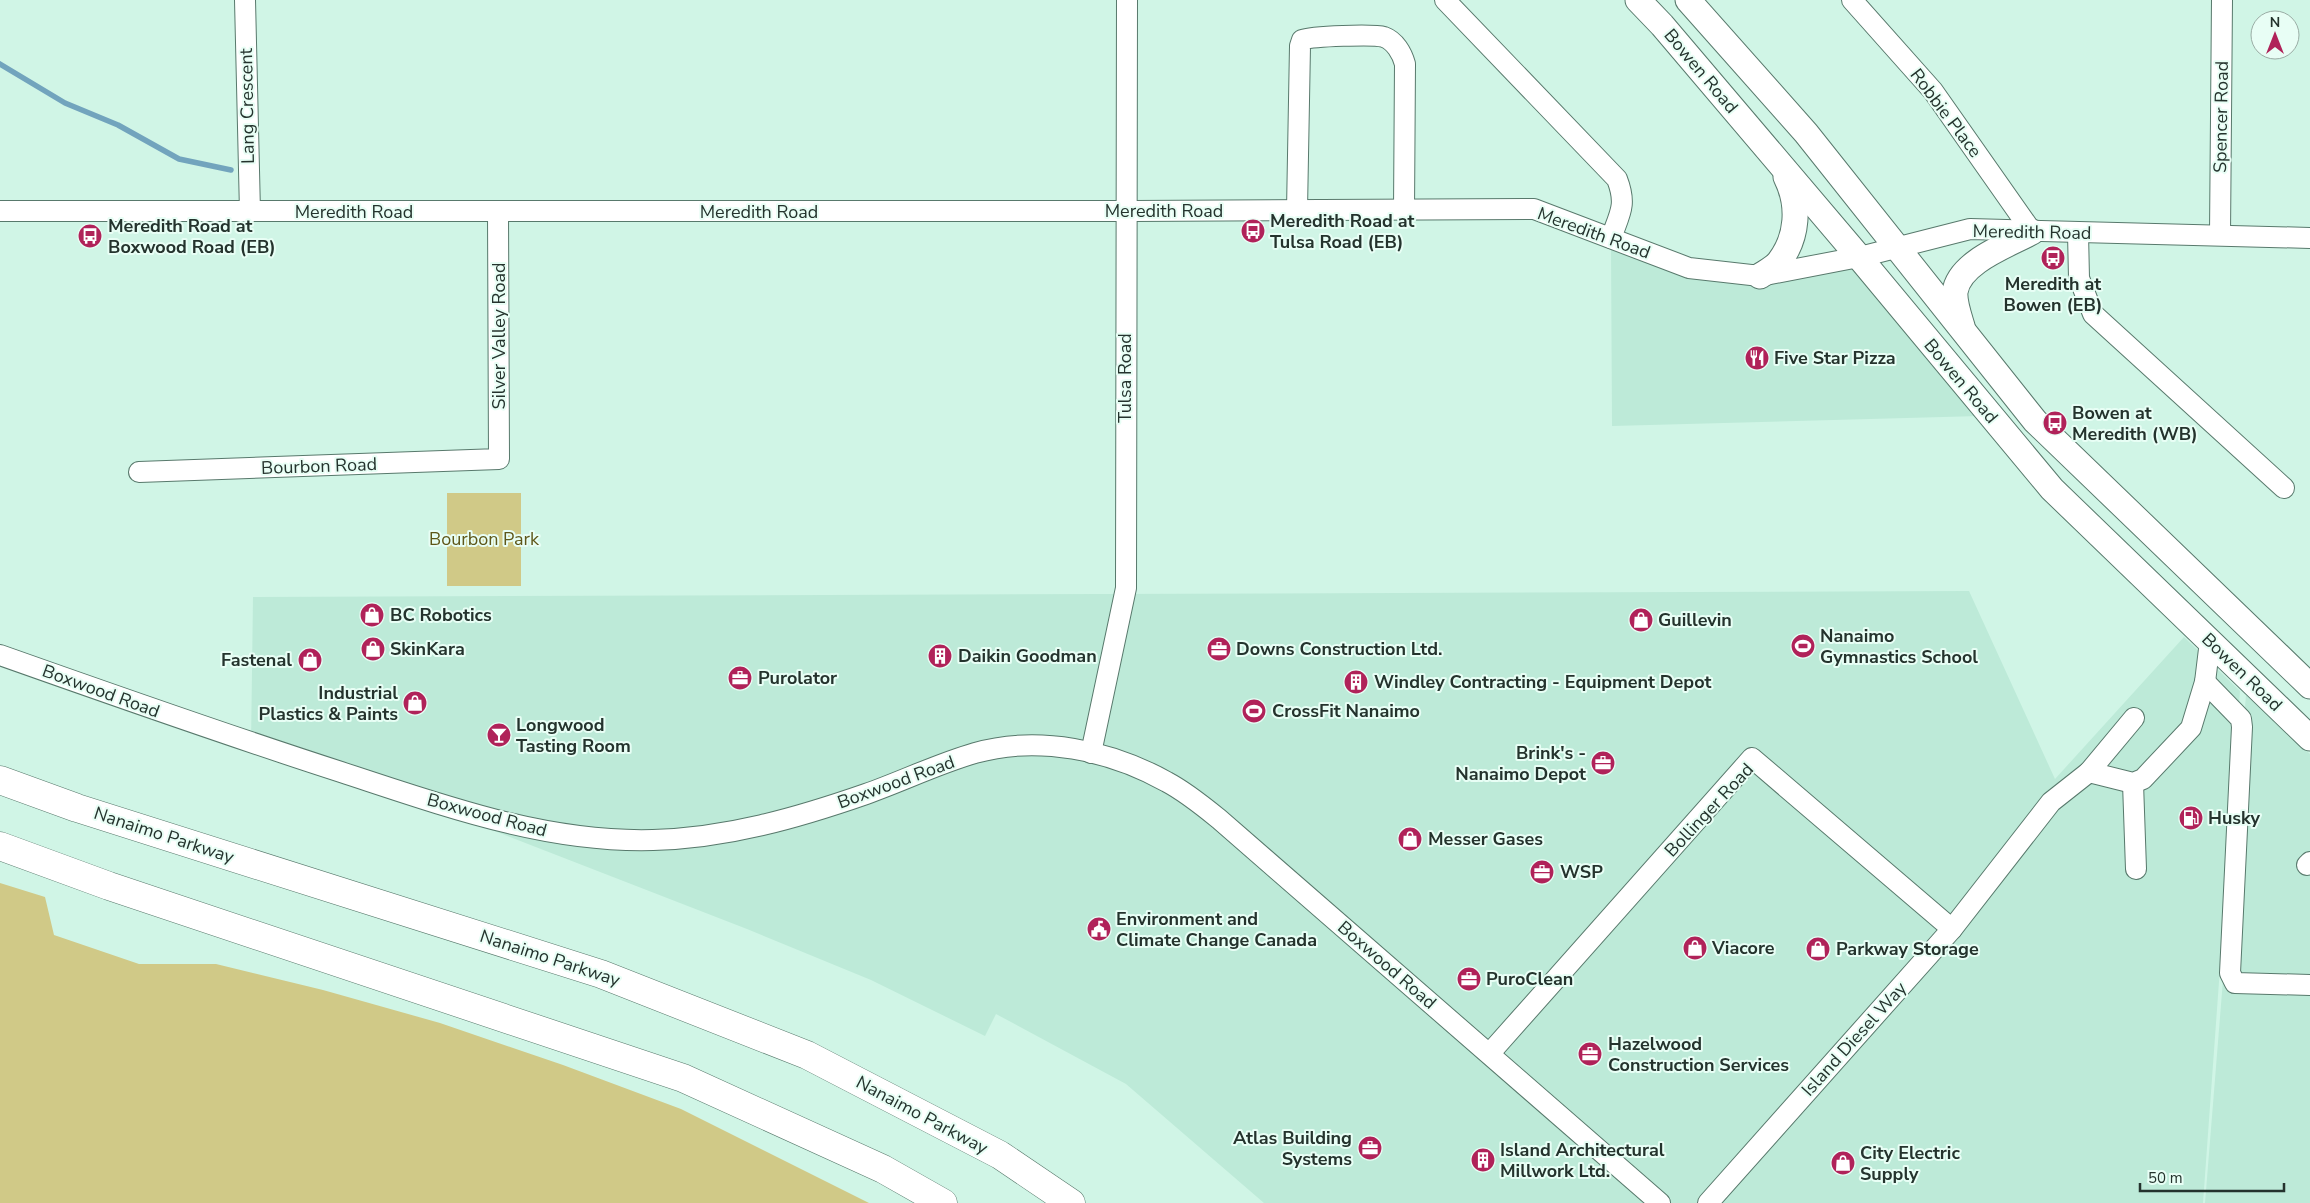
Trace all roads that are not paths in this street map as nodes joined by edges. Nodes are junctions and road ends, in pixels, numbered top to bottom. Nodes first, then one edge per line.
1 (245, 0) edge
2 (1127, 0) edge
3 (1444, 0) edge
4 (1638, 0) edge
5 (1688, 0) edge
6 (1852, 0) edge
7 (2222, 0) edge
8 (1776, 160) junction
9 (1297, 210) junction
10 (1404, 210) junction
11 (0, 211) edge
12 (1125, 211) junction
13 (250, 212) junction
14 (498, 212) junction
15 (2032, 232) junction
16 (2078, 233) junction
17 (2220, 234) junction
18 (1610, 238) junction
19 (2310, 238) edge
20 (1897, 248) junction
21 (1860, 257) junction
22 (1760, 276) junction
23 (1963, 331) junction
24 (500, 459) joint
25 (139, 472) dead end
26 (2284, 488) dead end
27 (2210, 641) junction
28 (0, 655) edge
29 (2205, 682) junction
30 (2310, 686) edge
31 (2134, 718) dead end
32 (2310, 738) edge
33 (1091, 753) junction
34 (2089, 772) junction
35 (0, 780) edge
36 (2138, 781) junction
37 (0, 846) edge
38 (2136, 869) dead end
39 (1952, 929) junction
40 (2310, 984) edge
41 (1490, 1053) junction
42 (943, 1203) edge
43 (1071, 1203) edge
44 (1660, 1203) edge
45 (1708, 1203) edge

1 - 13 street, Lang Crescent
2 - 12 street, Tulsa Road
3 - 18 street
4 - 8 main road, Bowen Road
5 - 20 main road, Bowen Road
6 - 15 street, Robbie Place
7 - 17 street, Spencer Road
8 - 21 main road, Bowen Road
8 - 22 main road
9 - 10 street, Meredith Road
9 - 10 street
9 - 12 street, Meredith Road
10 - 18 street, Meredith Road
11 - 13 street, Meredith Road
12 - 14 street, Meredith Road
12 - 33 street, Tulsa Road
13 - 14 street, Meredith Road
14 - 24 street, Silver Valley Road
15 - 16 street, Meredith Road
15 - 20 street, Meredith Road
15 - 23 main road
16 - 17 street, Meredith Road
16 - 26 street
17 - 19 street, Meredith Road
18 - 22 street, Meredith Road
20 - 21 street, Meredith Road
20 - 23 main road, Bowen Road
21 - 22 street, Meredith Road
21 - 27 main road, Bowen Road
23 - 30 main road, Bowen Road
24 - 25 street, Bourbon Road
27 - 29 street
27 - 32 main road, Bowen Road
28 - 33 street, Boxwood Road
29 - 36 street
29 - 40 street
31 - 34 street, Island Diesel Way
33 - 41 street, Boxwood Road
34 - 36 street
34 - 39 street, Island Diesel Way
35 - 43 highway, Nanaimo Parkway
36 - 38 street
37 - 42 highway
39 - 41 street, Bollinger Road
39 - 45 street, Island Diesel Way
41 - 44 street, Boxwood Road

